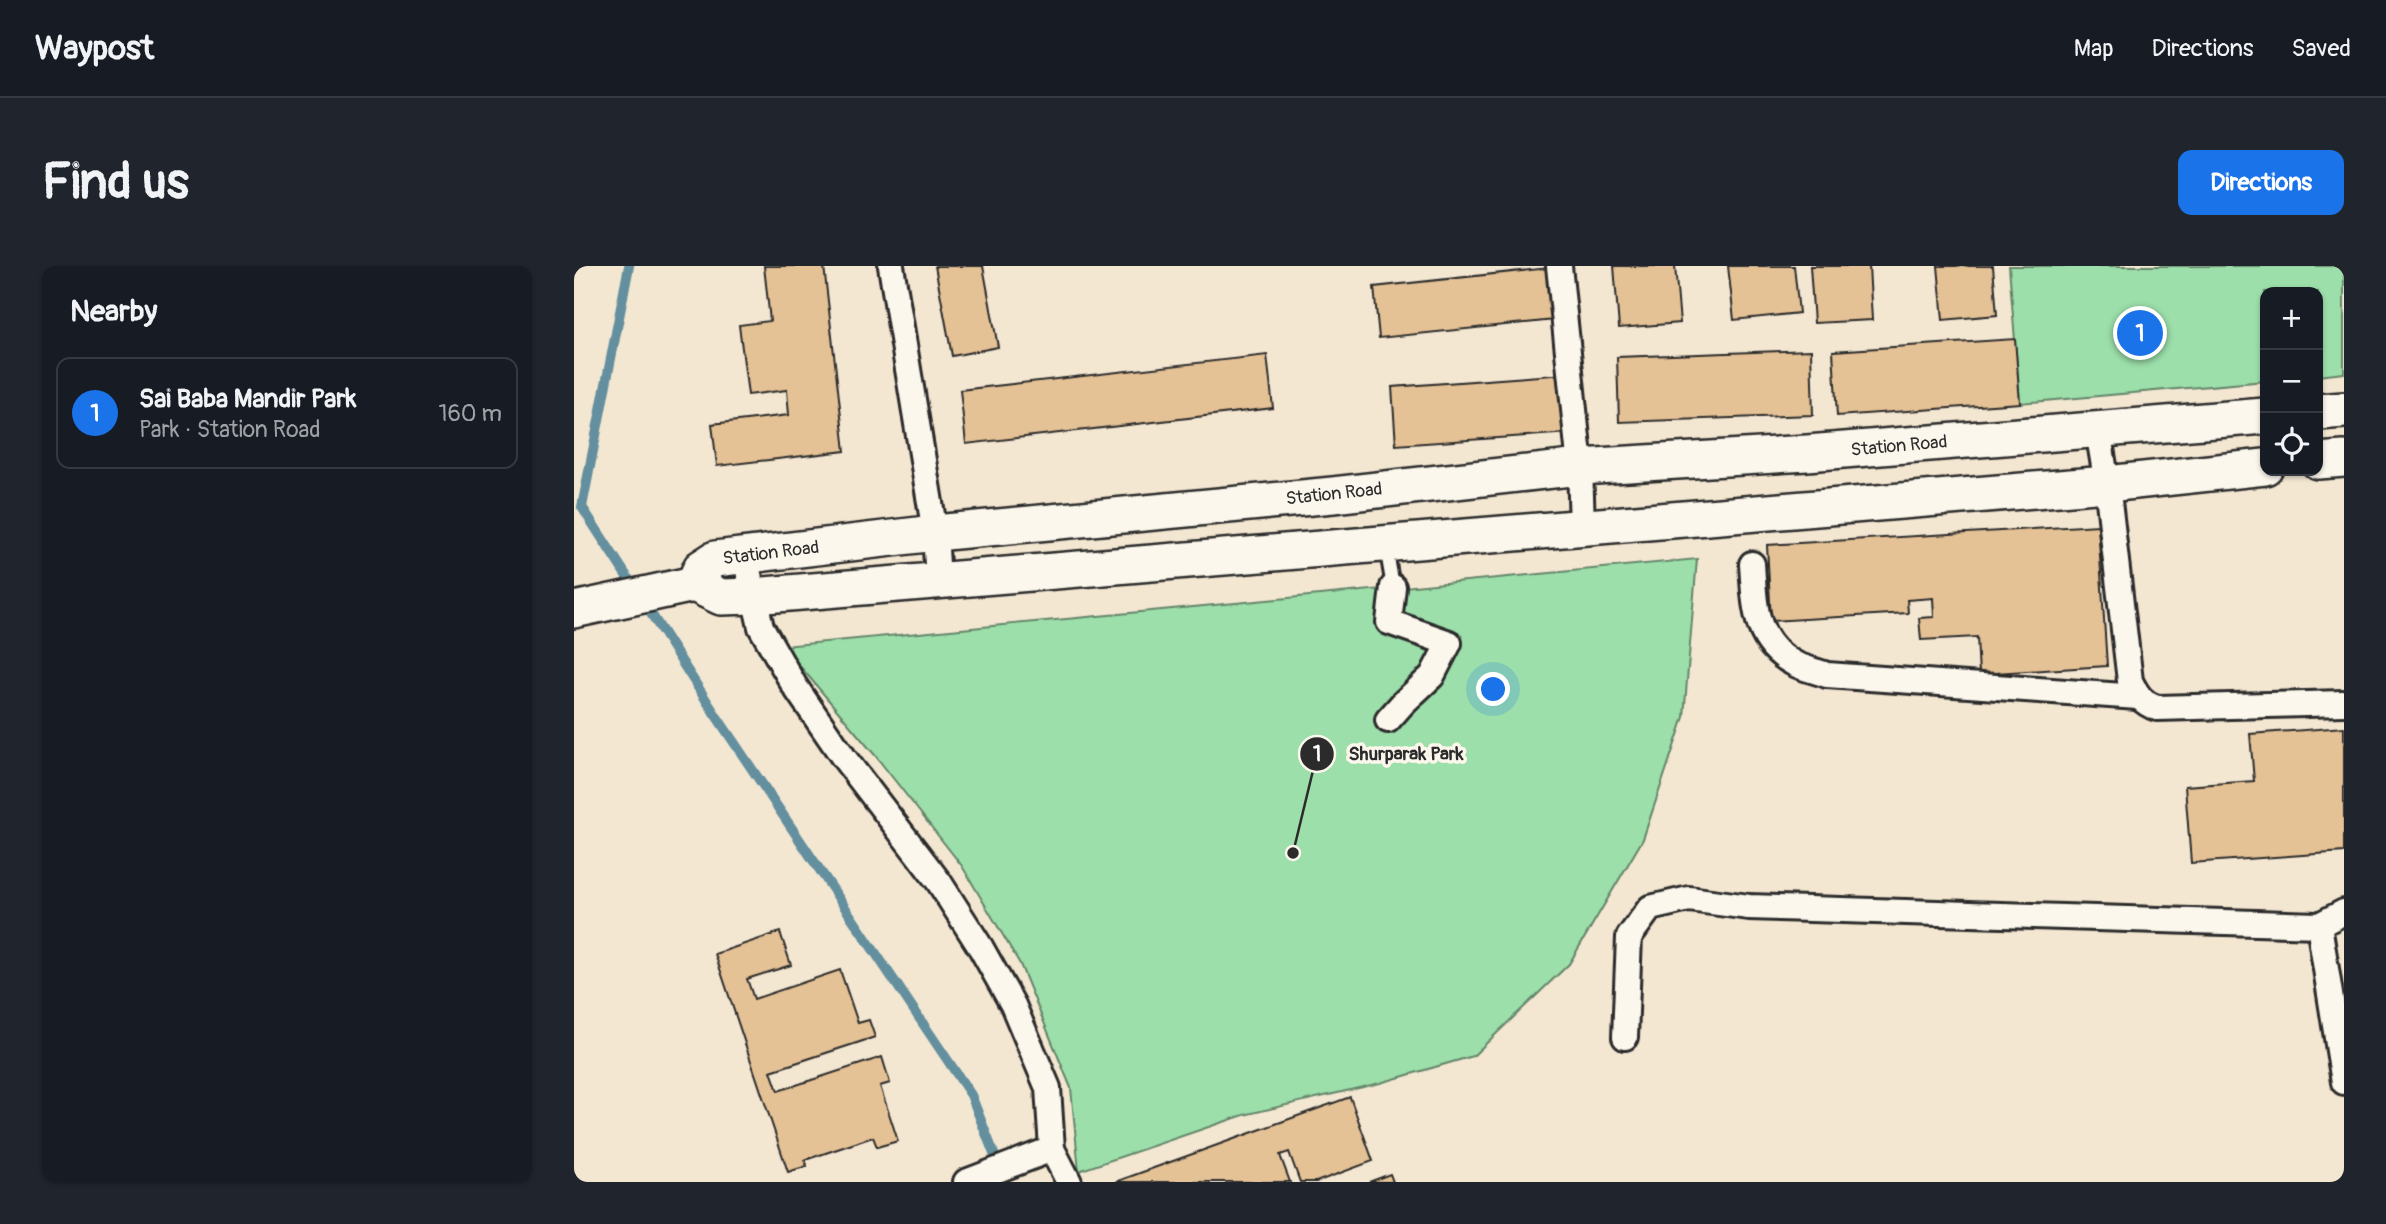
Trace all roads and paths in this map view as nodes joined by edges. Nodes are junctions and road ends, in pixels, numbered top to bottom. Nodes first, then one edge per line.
1 (891, 266) edge
2 (1559, 266) edge
3 (2344, 411) edge
4 (2323, 412) edge
5 (2260, 416) edge
6 (2098, 430) junction
7 (2344, 459) edge
8 (1706, 460) junction
9 (2323, 461) edge
10 (1580, 467) junction
11 (2260, 468) edge
12 (2107, 484) junction
13 (1333, 495) junction
14 (1711, 515) junction
15 (1582, 526) junction
16 (935, 533) junction
17 (1385, 542) junction
18 (1335, 547) junction
19 (745, 557) junction
20 (1752, 564) dead end
21 (938, 581) junction
22 (688, 586) junction
23 (1393, 587) joint
24 (753, 596) junction
25 (574, 610) edge
26 (2138, 697) junction
27 (2344, 703) edge
28 (1388, 720) dead end
29 (2344, 912) edge
30 (2319, 925) junction
31 (1625, 1037) dead end
32 (2344, 1082) edge
33 (1046, 1151) junction
34 (967, 1182) edge
35 (1069, 1182) edge

1 - 16 street
2 - 10 street
3 - 4 main road
5 - 6 main road, Station Road
6 - 8 main road, Station Road
6 - 12 street
7 - 9 main road
8 - 10 main road, Station Road
8 - 14 main road
10 - 13 main road, Station Road
10 - 15 street
11 - 12 main road, Station Road
12 - 14 main road, Station Road
12 - 26 street
13 - 16 main road, Station Road
13 - 18 main road
14 - 15 main road, Station Road
15 - 17 main road, Station Road
16 - 19 main road, Station Road
16 - 21 street
17 - 18 main road, Station Road
17 - 23 lane
18 - 21 main road, Station Road
19 - 22 main road, Station Road
19 - 24 street
20 - 26 street
21 - 24 main road, Station Road
22 - 24 main road, Station Road
22 - 25 main road
23 - 28 street
24 - 33 street
26 - 27 street
29 - 30 street
30 - 31 street
30 - 32 street
33 - 34 street
33 - 35 street

